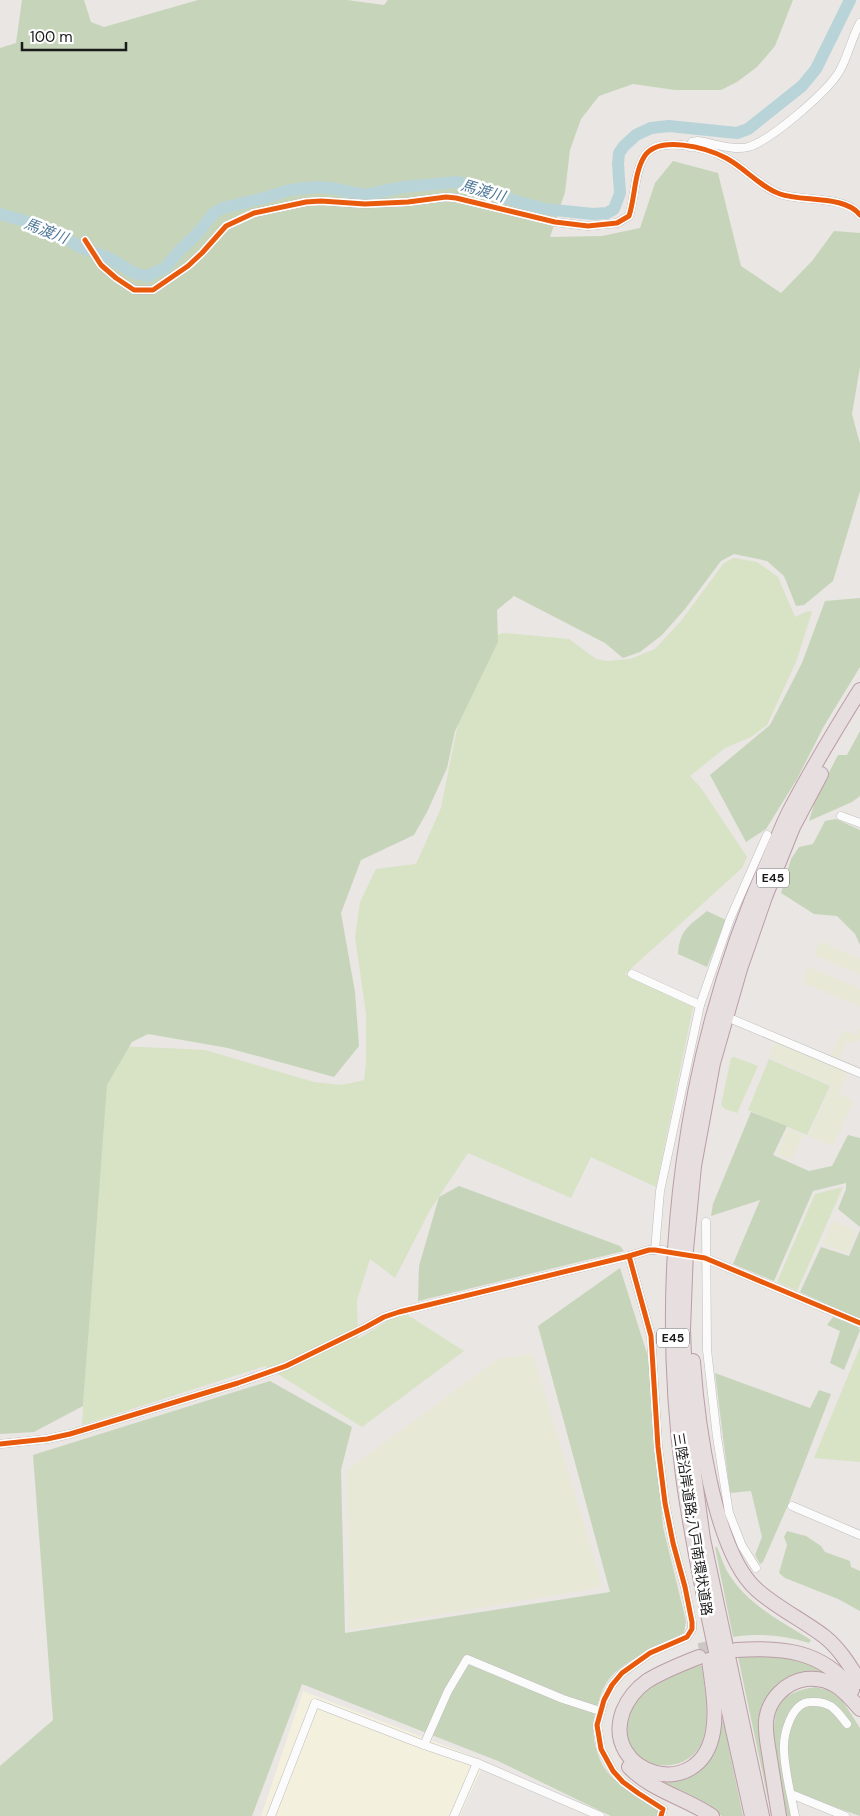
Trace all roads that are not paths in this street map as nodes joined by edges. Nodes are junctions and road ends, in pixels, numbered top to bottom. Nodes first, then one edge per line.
1 (860, 23) edge
2 (690, 147) junction
3 (860, 215) edge
4 (85, 240) dead end
5 (860, 690) edge
6 (860, 704) edge
7 (842, 816) dead end
8 (860, 823) edge
9 (767, 835) dead end
10 (632, 974) dead end
11 (700, 1005) junction
12 (734, 1020) dead end
13 (860, 1072) edge
14 (706, 1222) dead end
15 (686, 1250) junction
16 (629, 1256) junction
17 (705, 1258) junction
18 (860, 1323) edge
19 (0, 1444) edge
20 (792, 1506) dead end
21 (691, 1528) junction
22 (860, 1535) edge
23 (756, 1568) dead end
24 (727, 1645) junction
25 (860, 1682) edge
26 (860, 1691) edge
27 (860, 1704) edge
28 (860, 1709) edge
29 (600, 1712) junction
30 (847, 1724) dead end
31 (424, 1745) junction
32 (477, 1762) junction
33 (791, 1794) junction
34 (272, 1816) edge
35 (454, 1816) edge
36 (600, 1816) edge
37 (661, 1816) edge
38 (712, 1816) edge
39 (752, 1816) edge
40 (762, 1816) edge
41 (779, 1816) edge
42 (795, 1816) edge
43 (845, 1816) edge

1 - 2 street
2 - 3 street
2 - 4 street
5 - 21 highway, 三陸沿岸道路;八戸南環状道路 / E45
6 - 15 highway, 三陸沿岸道路;八戸南環状道路 / E45
7 - 8 street
9 - 11 street
10 - 11 street
11 - 16 street
12 - 13 street
14 - 17 street
15 - 24 highway, 三陸沿岸道路;八戸南環状道路 / E45
15 - 25 highway
16 - 19 street
16 - 29 street
17 - 18 street
17 - 23 street
20 - 22 street
21 - 24 highway, 三陸沿岸道路;八戸南環状道路 / E45
21 - 38 highway
24 - 26 highway
24 - 27 highway
24 - 39 highway, E45
24 - 40 highway, E45
28 - 41 highway
29 - 31 street
29 - 37 street
30 - 33 street
31 - 32 street
31 - 34 street
32 - 35 street
32 - 36 street
33 - 42 street
33 - 43 street

